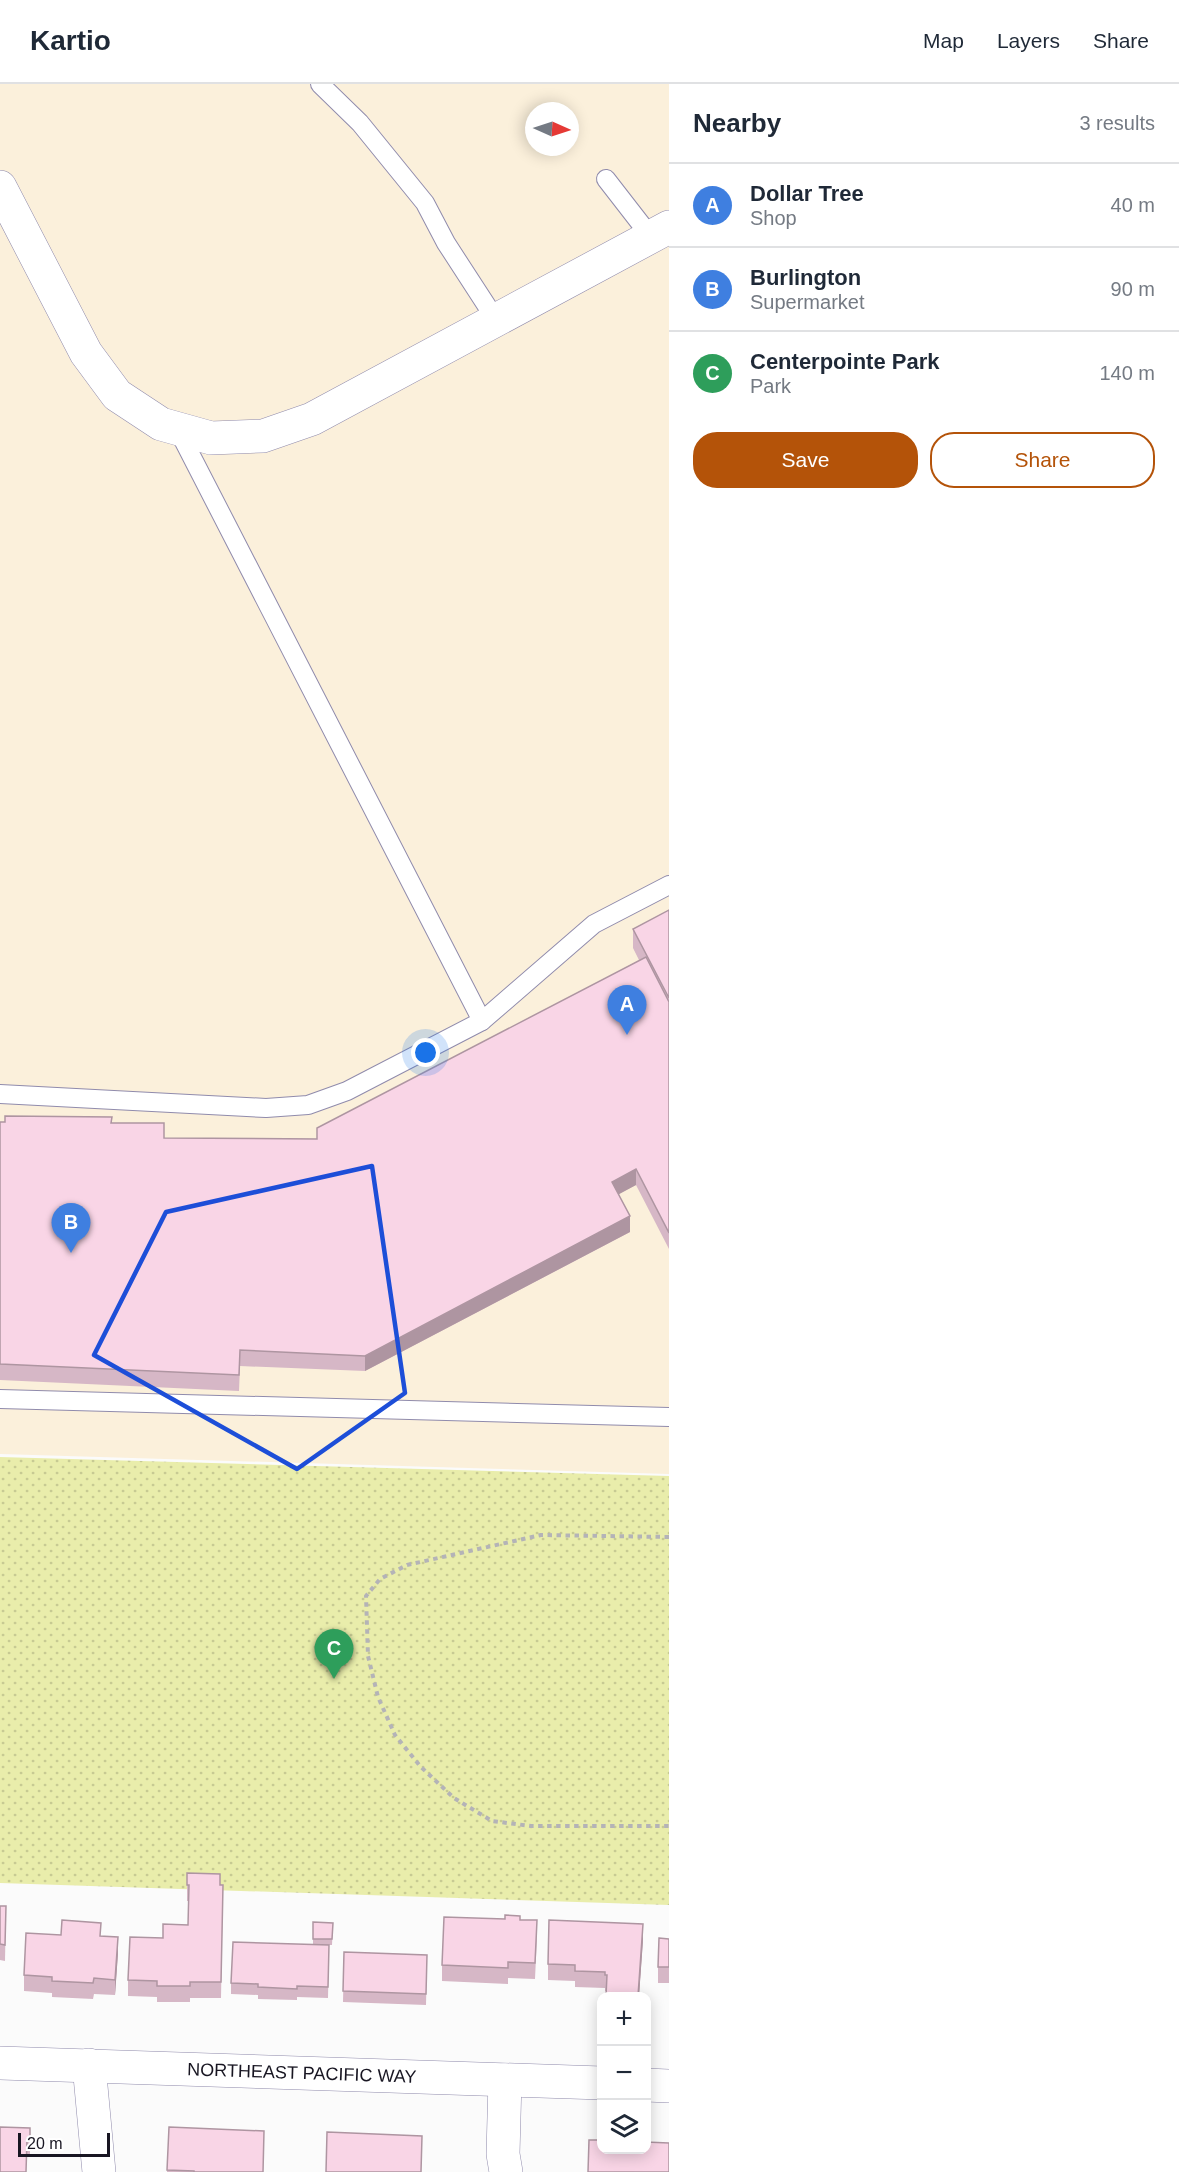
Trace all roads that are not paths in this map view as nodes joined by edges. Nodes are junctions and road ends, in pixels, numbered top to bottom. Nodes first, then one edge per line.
1 (320, 84) edge
2 (606, 179) dead end
3 (0, 187) edge
4 (660, 232) edge
5 (496, 320) junction
6 (177, 428) junction
7 (669, 885) edge
8 (482, 1021) junction
9 (0, 1094) edge
10 (0, 1399) edge
11 (669, 1418) edge
12 (0, 2063) edge
13 (89, 2065) junction
14 (505, 2080) junction
15 (597, 2083) edge
16 (651, 2085) edge
17 (669, 2086) edge
18 (99, 2172) edge
19 (506, 2172) edge

1 - 5 lane
2 - 4 lane
3 - 6 street
4 - 5 street
5 - 6 street
6 - 8 lane
7 - 8 lane
8 - 9 lane
10 - 11 lane
12 - 13 street, NORTHEAST PACIFIC WAY
13 - 14 street, NORTHEAST PACIFIC WAY
13 - 18 street
14 - 15 street, NORTHEAST PACIFIC WAY
14 - 19 street
16 - 17 street

